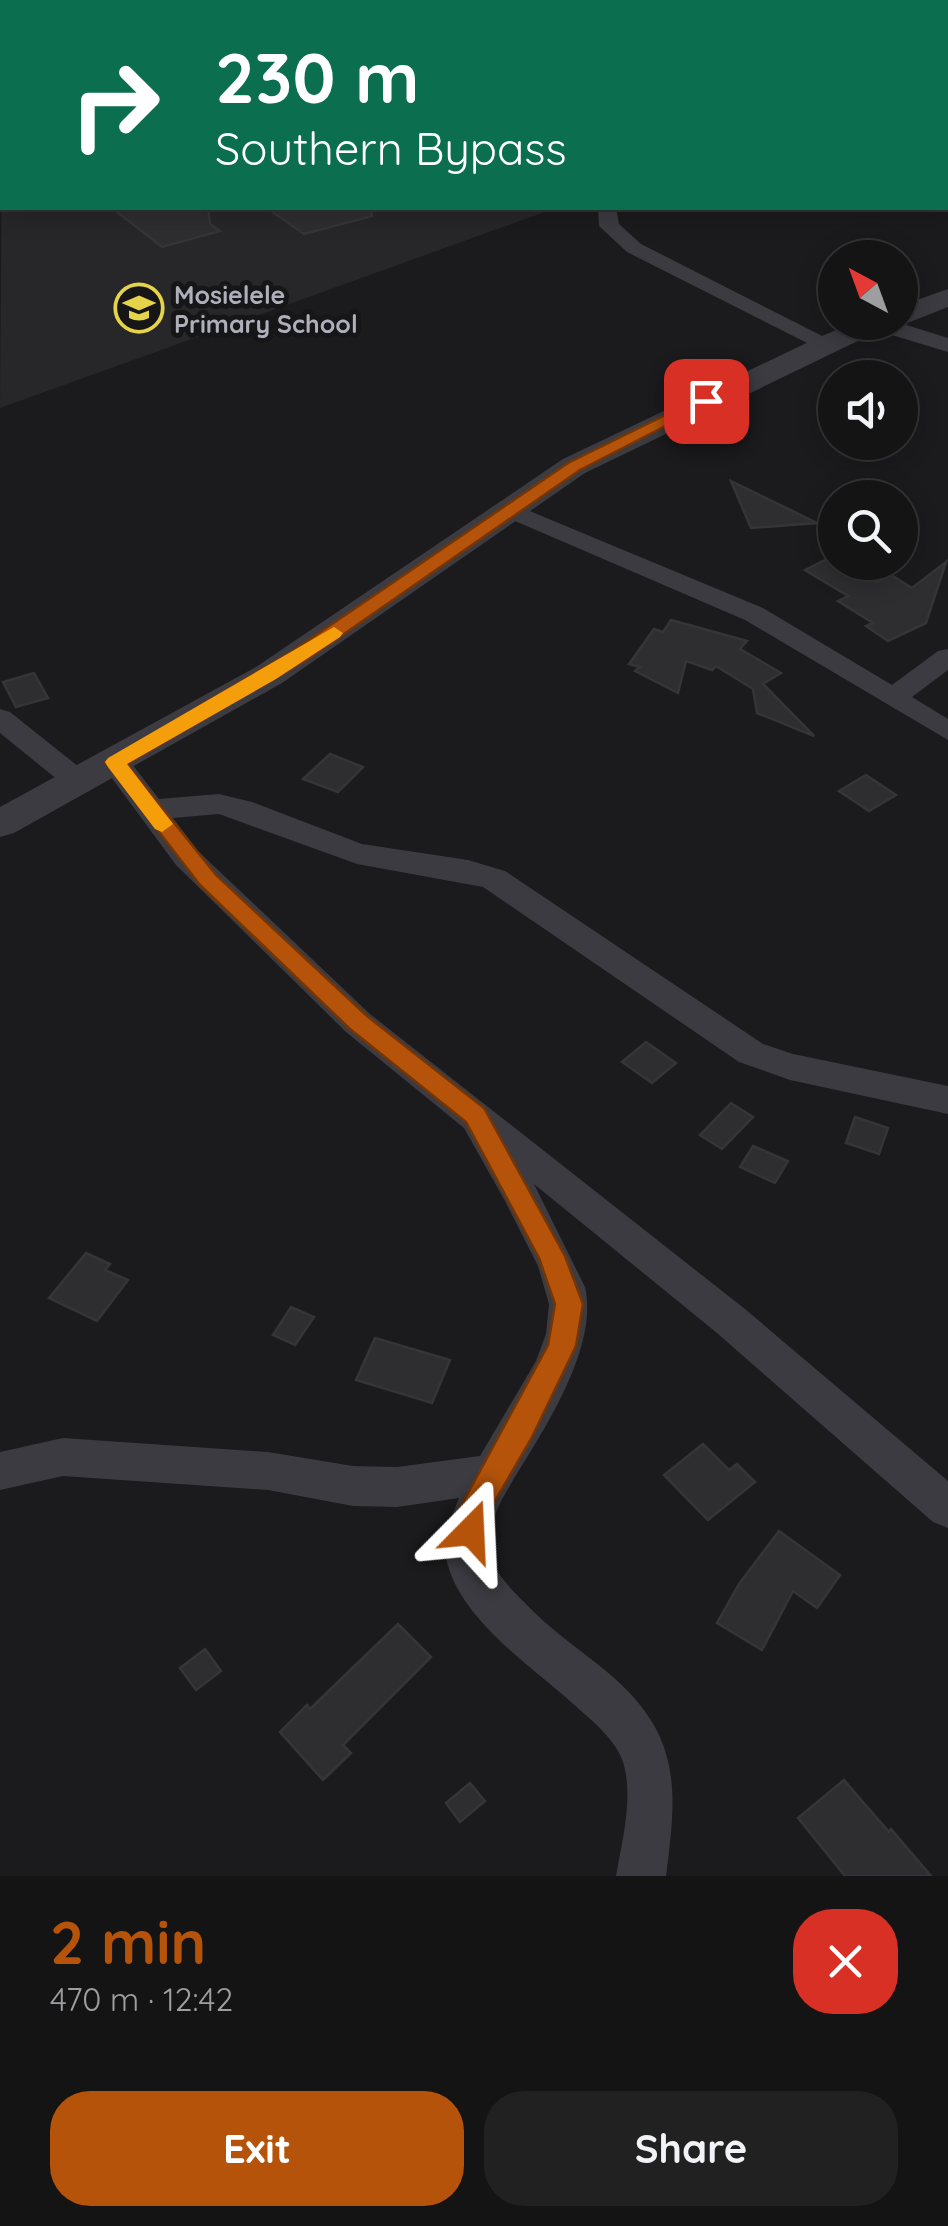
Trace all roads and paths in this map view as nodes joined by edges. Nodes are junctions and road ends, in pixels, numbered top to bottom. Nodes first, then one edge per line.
1 (607, 210) edge
2 (948, 297) edge
3 (918, 309) edge
4 (918, 335) edge
5 (838, 340) edge
6 (828, 344) junction
7 (948, 345) edge
8 (508, 509) junction
9 (948, 657) edge
10 (894, 696) junction
11 (0, 718) edge
12 (948, 731) edge
13 (115, 762) junction
14 (79, 782) junction
15 (152, 810) junction
16 (0, 824) edge
17 (948, 1100) edge
18 (475, 1115) junction
19 (0, 1471) edge
20 (496, 1473) junction
21 (948, 1508) edge
22 (641, 1876) edge

1 - 6 street
2 - 3 street
4 - 7 street
5 - 6 street
6 - 8 street
8 - 10 street
8 - 13 street
9 - 10 street
10 - 12 street
11 - 14 street
13 - 14 street
13 - 15 street
14 - 16 street
15 - 17 street
15 - 18 street
18 - 20 street
18 - 21 street
19 - 20 street
20 - 22 street

